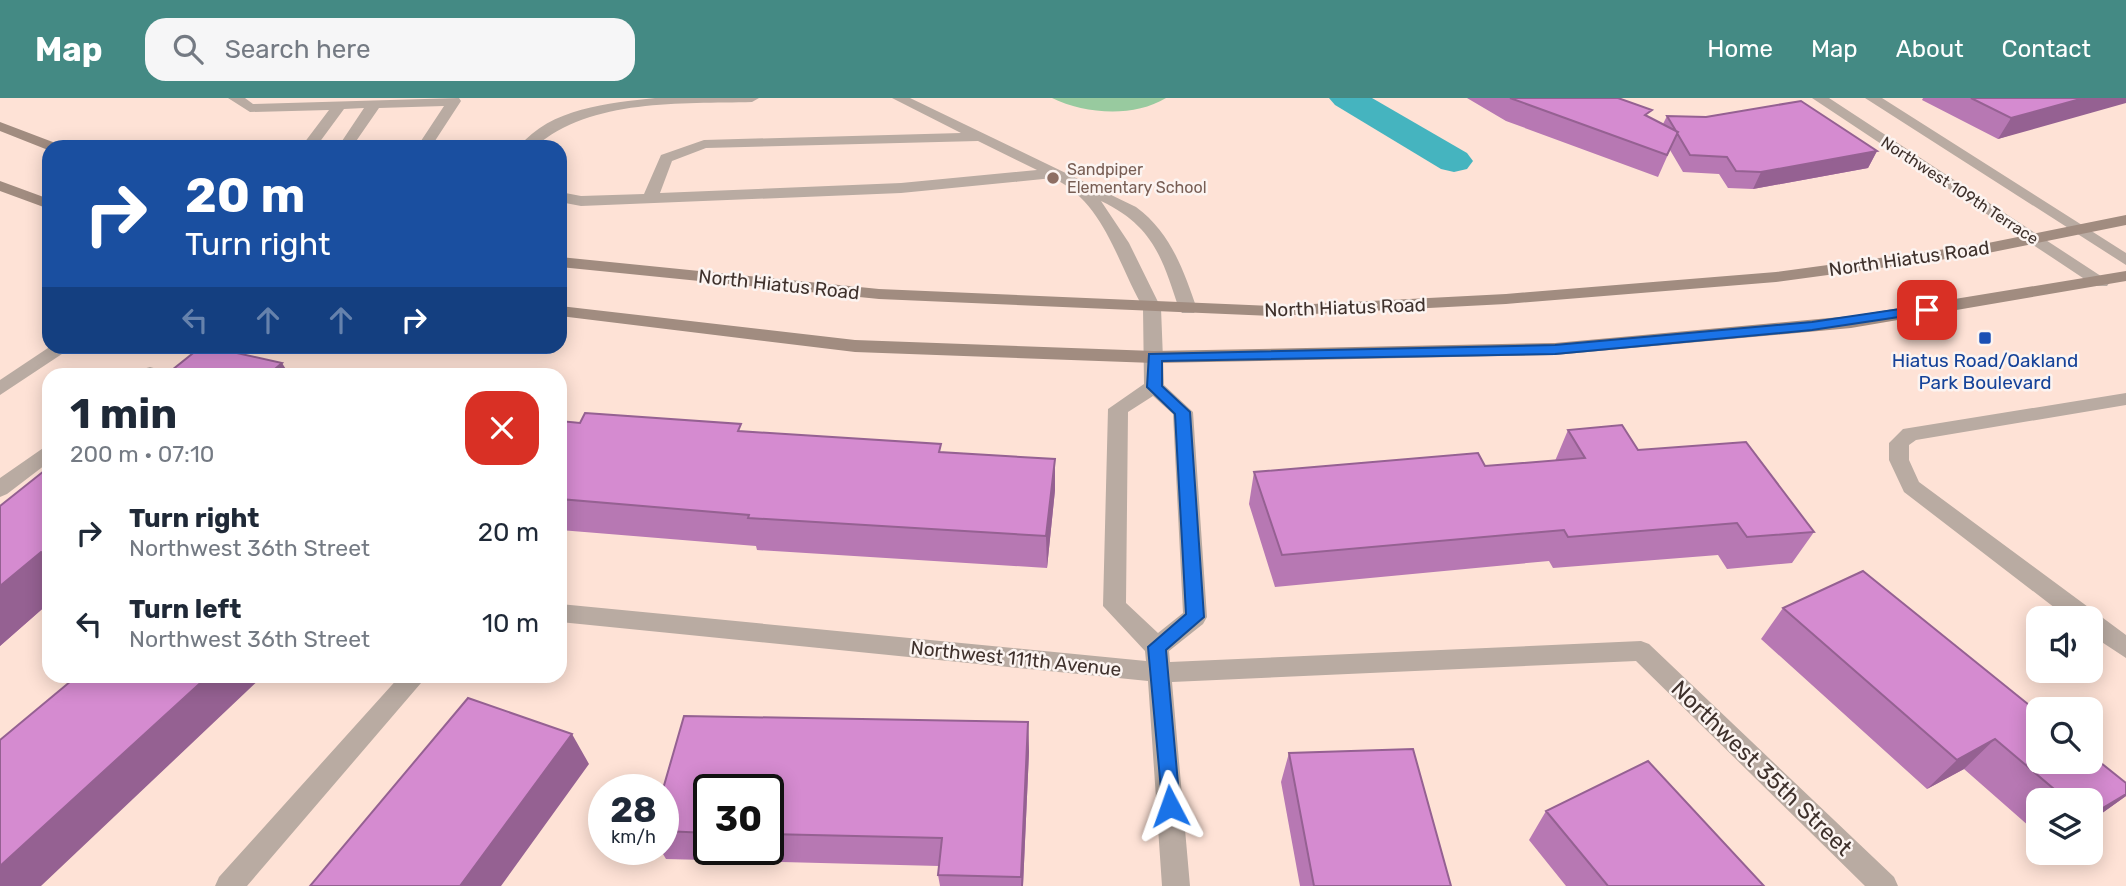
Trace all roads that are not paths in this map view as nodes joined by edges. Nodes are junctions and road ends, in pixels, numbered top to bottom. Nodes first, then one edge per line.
1 (235, 98) edge
2 (752, 98) edge
3 (898, 98) edge
4 (1819, 98) edge
5 (1872, 98) edge
6 (376, 101) edge
7 (341, 104) junction
8 (0, 126) edge
9 (979, 137) junction
10 (313, 140) edge
11 (350, 140) edge
12 (429, 140) edge
13 (534, 140) edge
14 (42, 143) edge
15 (1054, 173) junction
16 (1079, 184) junction
17 (0, 187) edge
18 (567, 198) edge
19 (650, 198) junction
20 (42, 202) edge
21 (2126, 220) edge
22 (2079, 229) junction
23 (2035, 238) junction
24 (2126, 260) edge
25 (567, 263) edge
26 (2126, 276) edge
27 (2101, 282) junction
28 (1152, 309) junction
29 (1188, 309) junction
30 (567, 312) edge
31 (53, 354) edge
32 (1154, 357) junction
33 (1154, 387) junction
34 (0, 389) edge
35 (2126, 399) edge
36 (42, 456) edge
37 (0, 488) edge
38 (2069, 606) edge
39 (567, 614) edge
40 (2103, 631) edge
41 (2126, 648) edge
42 (1641, 651) joint
43 (1159, 660) junction
44 (409, 683) edge
45 (229, 886) edge
46 (1176, 886) edge
47 (1884, 886) edge

1 - 7 street
2 - 13 street
3 - 9 street
4 - 23 street, Northwest 109th Terrace
5 - 22 street, Northwest 109th Terrace
6 - 7 street
6 - 11 street
6 - 12 street
7 - 10 street
8 - 14 main road
9 - 15 street
9 - 19 street
15 - 16 street
15 - 19 street
16 - 28 street
16 - 29 street
17 - 20 main road
18 - 19 street
21 - 22 main road, North Hiatus Road
22 - 23 main road, North Hiatus Road
22 - 24 street, Northwest 109th Terrace
23 - 27 street, Northwest 109th Terrace
23 - 29 main road, North Hiatus Road
25 - 28 main road, North Hiatus Road
26 - 27 main road
27 - 32 main road
28 - 29 main road, North Hiatus Road
28 - 32 street
30 - 32 main road
31 - 34 street
32 - 33 street
33 - 43 street
33 - 43 street
35 - 38 street
36 - 37 street
39 - 43 street, Northwest 111th Avenue
40 - 41 street
42 - 43 street, Northwest 111th Avenue
42 - 47 street, Northwest 35th Street
43 - 46 street
44 - 45 street

